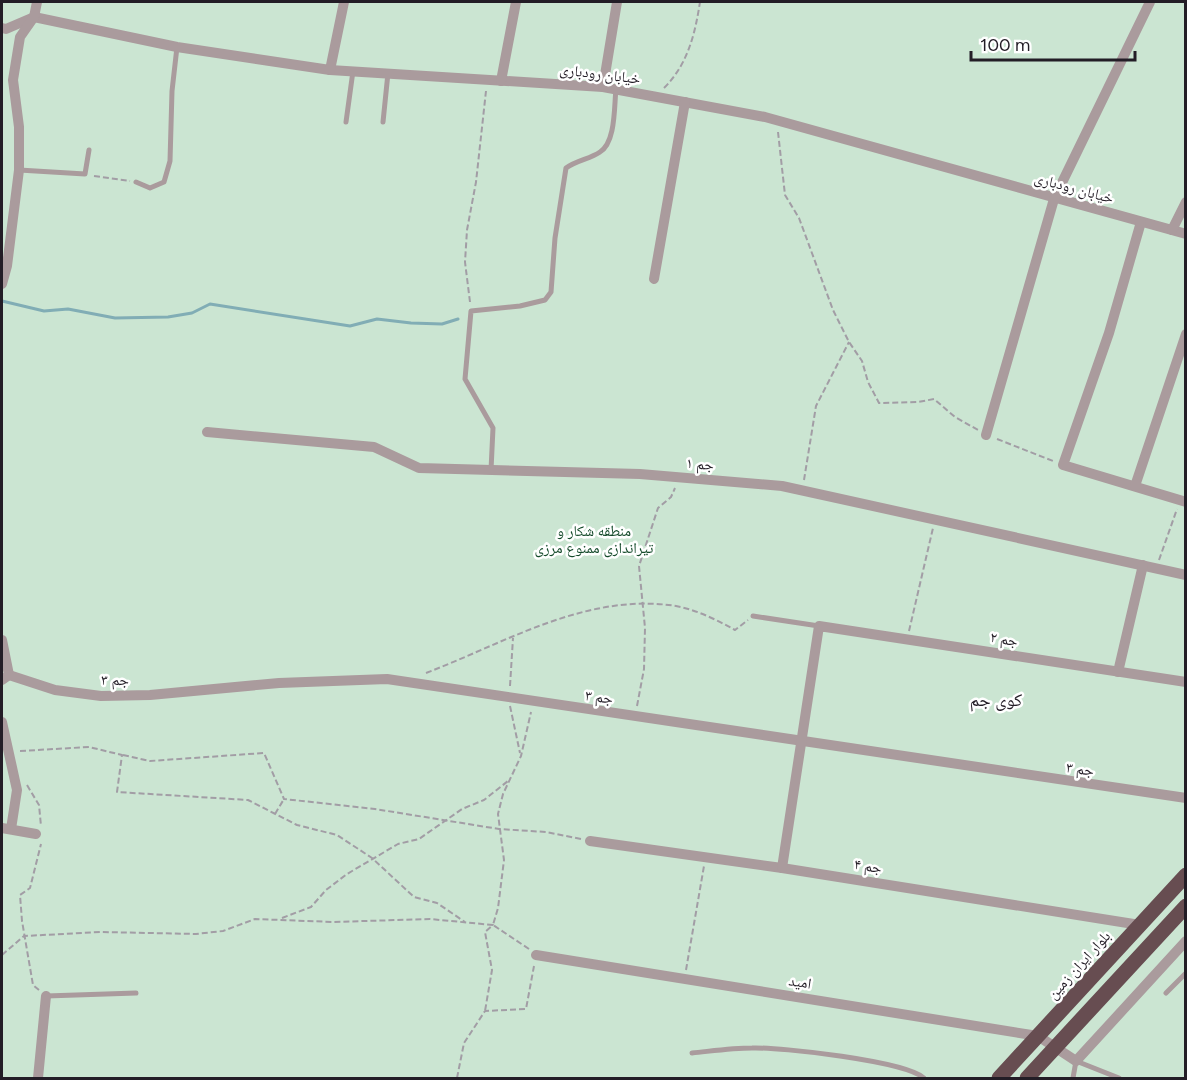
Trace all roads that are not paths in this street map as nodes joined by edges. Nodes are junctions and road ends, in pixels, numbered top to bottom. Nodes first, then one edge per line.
1 (37, 2) edge
2 (344, 2) edge
3 (516, 2) edge
4 (617, 2) edge
5 (1150, 2) edge
6 (34, 17) junction
7 (2, 28) edge
8 (177, 47) junction
9 (330, 70) junction
10 (352, 71) junction
11 (388, 74) junction
12 (501, 81) junction
13 (603, 87) junction
14 (616, 89) junction
15 (686, 102) junction
16 (346, 122) dead end
17 (383, 122) dead end
18 (88, 150) dead end
19 (19, 170) junction
20 (136, 182) road end
21 (1054, 199) junction
22 (1185, 202) edge
23 (1142, 222) junction
24 (1172, 230) junction
25 (1185, 234) edge
26 (654, 279) dead end
27 (2, 284) edge
28 (1185, 334) edge
29 (1181, 364) edge
30 (207, 432) dead end
31 (986, 435) road end
32 (491, 470) junction
33 (1136, 486) junction
34 (1183, 501) edge
35 (1143, 566) junction
36 (1185, 575) edge
37 (753, 616) road end
38 (819, 626) junction
39 (2, 640) edge
40 (1118, 672) junction
41 (5, 678) edge
42 (1185, 682) edge
43 (2, 722) edge
44 (802, 741) junction
45 (1185, 798) edge
46 (6, 829) edge
47 (40, 837) road end
48 (590, 841) road end
49 (782, 868) junction
50 (1185, 875) edge
51 (1185, 906) edge
52 (1140, 925) junction
53 (1185, 941) edge
54 (536, 955) road end
55 (1185, 973) edge
56 (136, 993) dead end
57 (1166, 993) dead end
58 (46, 996) joint
59 (1038, 1036) junction
60 (1056, 1046) junction
61 (692, 1053) dead end
62 (1076, 1061) junction
63 (38, 1078) edge
64 (924, 1078) edge
65 (999, 1078) edge
66 (1027, 1078) edge
67 (1073, 1078) edge
68 (1119, 1078) edge

1 - 6 street
2 - 9 street
3 - 12 street
4 - 13 street
5 - 21 street
6 - 7 street
6 - 8 street, خیابان رودباری
6 - 19 street
8 - 9 street, خیابان رودباری
8 - 20 lane
9 - 10 street, خیابان رودباری
10 - 11 street, خیابان رودباری
10 - 16 lane
11 - 12 street, خیابان رودباری
11 - 17 lane
12 - 13 street, خیابان رودباری
13 - 14 street, خیابان رودباری
14 - 15 street, خیابان رودباری
14 - 32 lane
15 - 21 street, خیابان رودباری
15 - 26 street
18 - 19 lane
19 - 27 street
21 - 23 street, خیابان رودباری
21 - 31 street
22 - 24 street
23 - 24 street, خیابان رودباری
23 - 33 street
24 - 25 street, خیابان رودباری
28 - 29 street
29 - 33 street
30 - 32 street, جم ۱
32 - 35 street, جم ۱
33 - 34 street
35 - 36 street, جم ۱
35 - 40 street
37 - 38 lane
38 - 40 street, جم ۲
38 - 44 street
39 - 41 street
40 - 42 street, جم ۲
41 - 44 street, جم ۳
43 - 46 street
44 - 45 street, جم ۳
44 - 49 street
46 - 47 street
48 - 49 street, جم ۴
49 - 52 street, جم ۴
50 - 52 main road, بلوار ایران زمین
51 - 60 main road
52 - 59 main road, بلوار ایران زمین
53 - 62 street
54 - 59 street, امید
55 - 57 lane
56 - 58 lane
58 - 63 street
59 - 60 street, امید
59 - 65 main road, بلوار ایران زمین
60 - 62 street, امید
60 - 66 main road
61 - 64 lane
62 - 67 lane
62 - 68 lane

